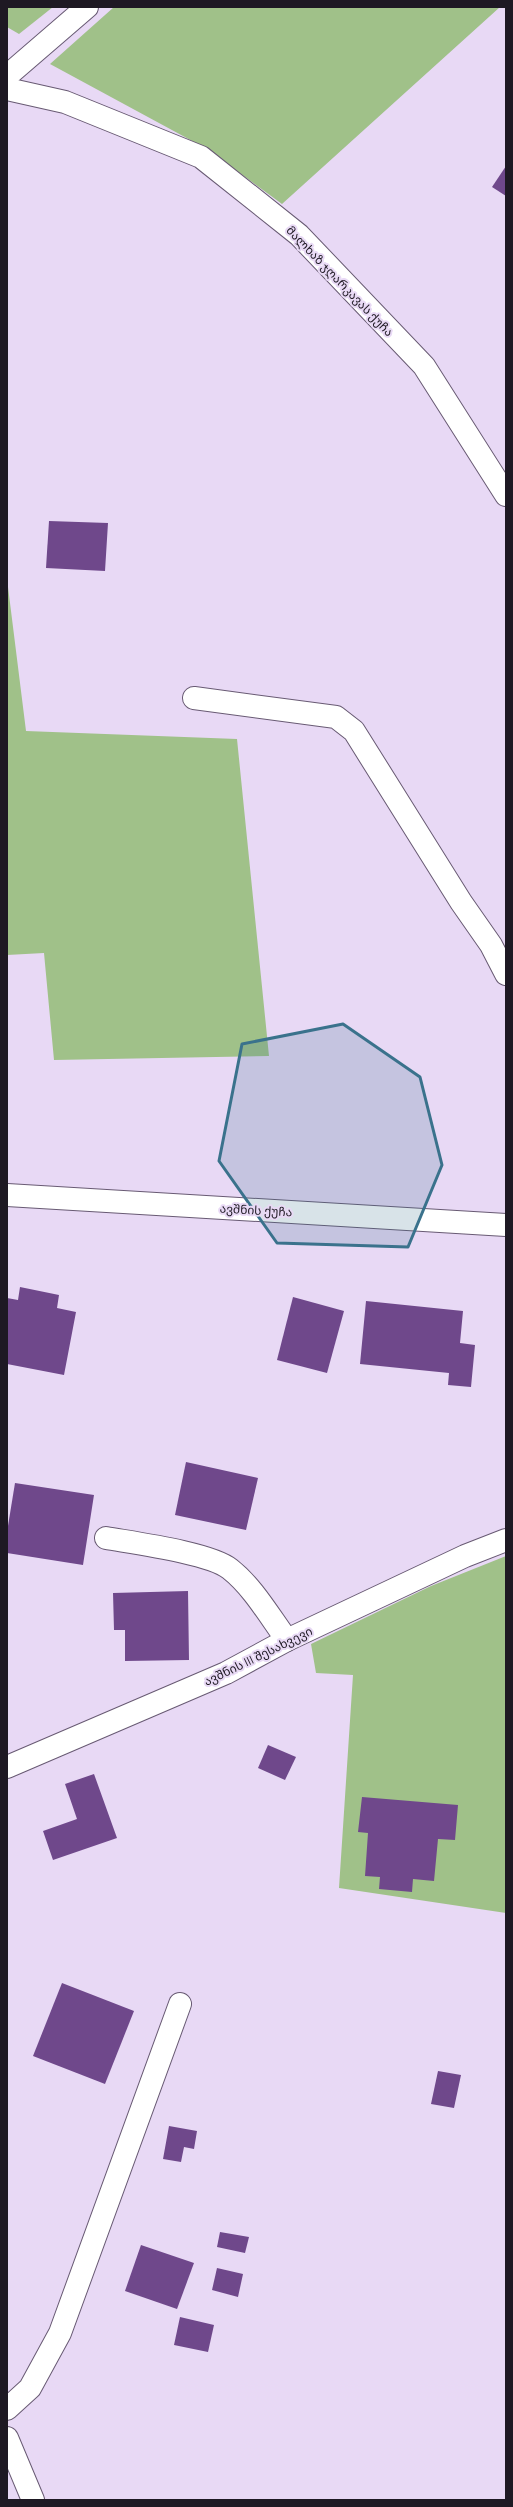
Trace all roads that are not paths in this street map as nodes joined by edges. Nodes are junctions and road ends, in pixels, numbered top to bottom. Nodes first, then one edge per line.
1 (87, 7) edge
2 (7, 76) edge
3 (7, 89) edge
4 (506, 496) edge
5 (194, 698) dead end
6 (506, 974) edge
7 (7, 1195) edge
8 (506, 1225) edge
9 (106, 1538) dead end
10 (506, 1540) edge
11 (287, 1640) junction
12 (7, 1767) edge
13 (180, 2004) dead end
14 (7, 2409) edge
15 (7, 2438) edge
16 (33, 2500) edge

1 - 2 street
3 - 4 street, მალხაზ ჯღარკავას ქუჩა
5 - 6 street
7 - 8 street, ავშნის ქუჩა
9 - 11 street
10 - 11 street, ავშნის III შესახვევი
11 - 12 street, ავშნის III შესახვევი
13 - 14 street
15 - 16 street

